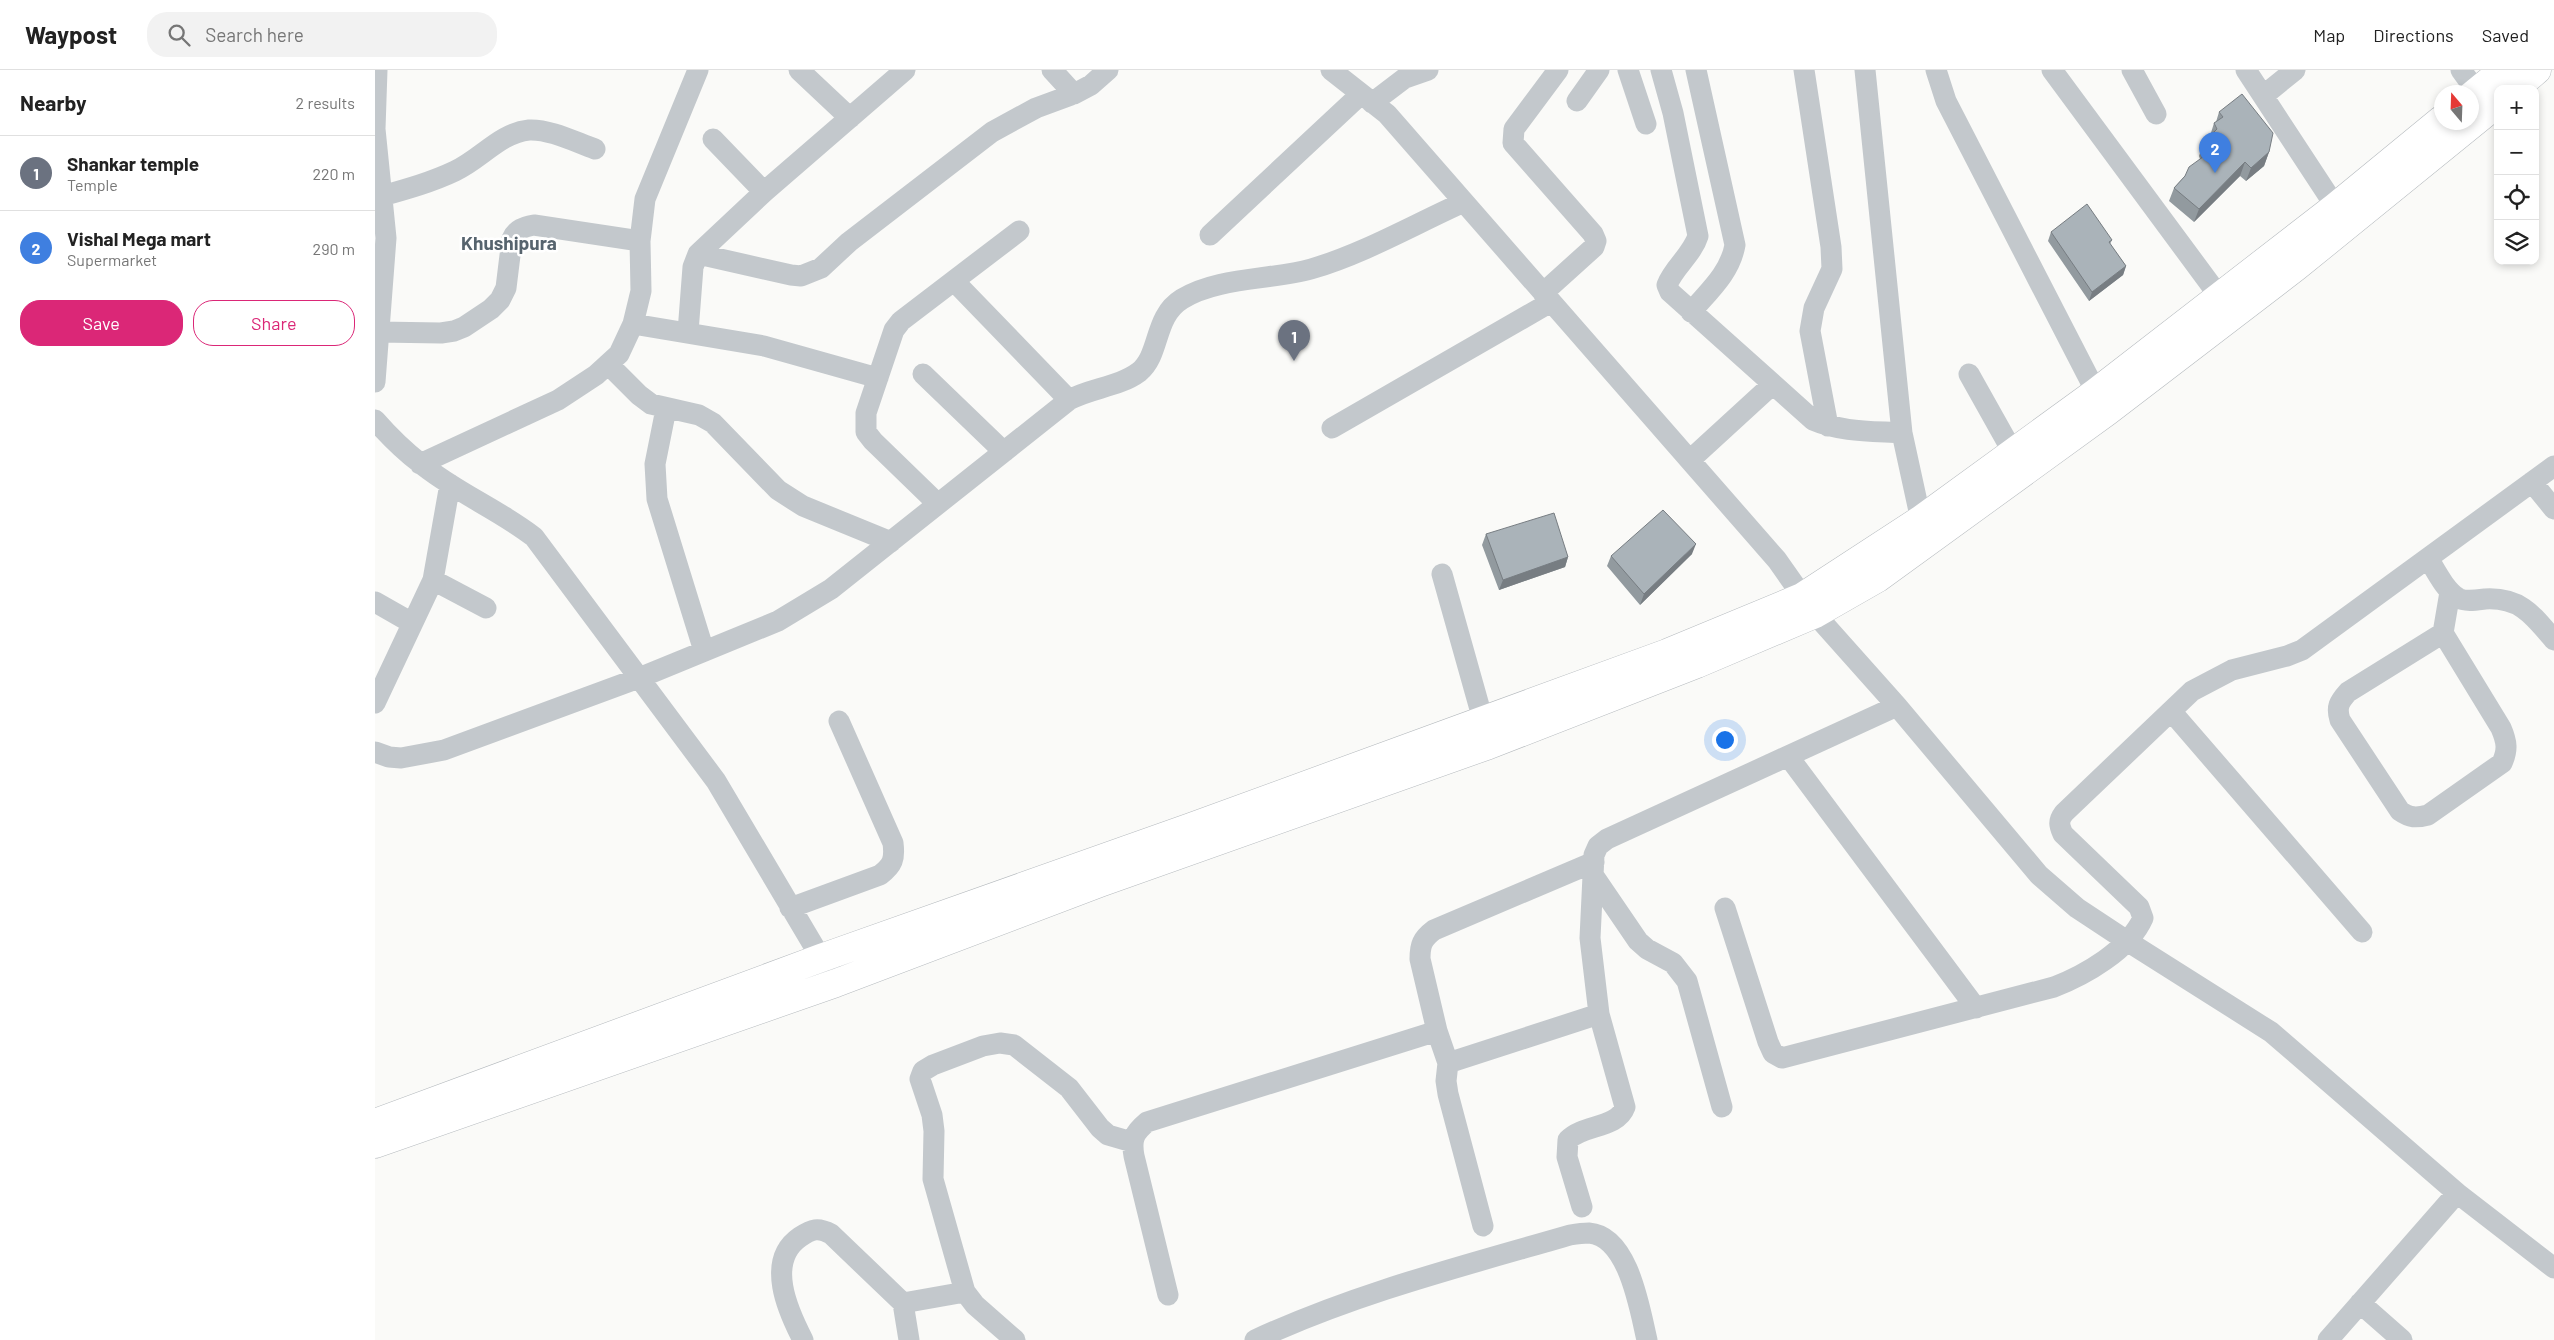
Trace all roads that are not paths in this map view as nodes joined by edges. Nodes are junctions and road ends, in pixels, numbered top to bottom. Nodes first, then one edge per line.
1 (377, 70) edge
2 (699, 70) edge
3 (799, 70) edge
4 (905, 70) edge
5 (1052, 70) edge
6 (1108, 70) edge
7 (1331, 70) edge
8 (1429, 70) edge
9 (1558, 70) edge
10 (1599, 70) edge
11 (1628, 70) edge
12 (1661, 70) edge
13 (1696, 70) edge
14 (1804, 70) edge
15 (1865, 70) edge
16 (1936, 70) edge
17 (2052, 70) edge
18 (2132, 70) edge
19 (2245, 70) edge
20 (2295, 70) edge
21 (2461, 70) edge
22 (2503, 70) edge
23 (2537, 70) edge
24 (2520, 85) edge
25 (1074, 94) junction
26 (2263, 96) junction
27 (2482, 97) edge
28 (1367, 98) junction
29 (1577, 101) dead end
30 (2156, 114) dead end
31 (850, 118) junction
32 (1646, 124) dead end
33 (2434, 127) edge
34 (713, 139) dead end
35 (595, 149) dead end
36 (764, 192) junction
37 (382, 196) junction
38 (1464, 202) junction
39 (2341, 215) junction
40 (1019, 231) dead end
41 (1210, 235) dead end
42 (640, 241) junction
43 (698, 254) junction
44 (954, 281) junction
45 (2219, 296) junction
46 (1547, 297) junction
47 (1691, 312) junction
48 (633, 324) junction
49 (379, 332) junction
50 (688, 332) junction
51 (609, 364) junction
52 (923, 374) dead end
53 (1969, 374) dead end
54 (878, 378) junction
55 (375, 382) edge
56 (1773, 384) junction
57 (2096, 392) junction
58 (1069, 400) junction
59 (666, 409) junction
60 (375, 420) edge
61 (1828, 426) junction
62 (1332, 428) dead end
63 (1902, 433) junction
64 (383, 442) edge
65 (1003, 452) junction
66 (1690, 460) junction
67 (2018, 462) junction
68 (420, 464) junction
69 (2554, 466) edge
70 (2532, 482) junction
71 (450, 484) junction
72 (938, 504) junction
73 (2554, 509) edge
74 (1923, 532) junction
75 (891, 542) junction
76 (2428, 558) junction
77 (1442, 574) dead end
78 (433, 580) junction
79 (2450, 592) junction
80 (375, 602) edge
81 (1808, 606) junction
82 (486, 608) dead end
83 (412, 623) junction
84 (2443, 633) junction
85 (2554, 640) edge
86 (705, 651) junction
87 (639, 678) junction
88 (375, 702) edge
89 (1897, 706) junction
90 (2171, 711) junction
91 (1483, 720) junction
92 (839, 721) dead end
93 (375, 752) edge
94 (1788, 756) junction
95 (1594, 868) junction
96 (790, 908) junction
97 (1725, 908) dead end
98 (2362, 932) dead end
99 (2127, 941) junction
100 (821, 958) junction
101 (836, 983) junction
102 (1976, 1008) junction
103 (1599, 1014) junction
104 (1437, 1031) junction
105 (1448, 1063) junction
106 (1722, 1107) dead end
107 (375, 1123) edge
108 (1132, 1142) junction
109 (375, 1144) edge
110 (2457, 1193) junction
111 (1582, 1207) dead end
112 (1483, 1226) dead end
113 (2554, 1268) edge
114 (965, 1292) junction
115 (1168, 1295) dead end
116 (903, 1303) junction
117 (2360, 1303) junction
118 (803, 1340) edge
119 (909, 1340) edge
120 (1015, 1340) edge
121 (1255, 1340) edge
122 (1647, 1340) edge
123 (2328, 1340) edge
124 (2402, 1340) edge

1 - 37 street
2 - 42 street
3 - 31 street
4 - 31 street
5 - 25 street
6 - 25 street
7 - 28 street
8 - 28 street
9 - 46 street
10 - 29 street
11 - 32 street
12 - 47 street
13 - 47 street
14 - 61 street
15 - 63 street
16 - 57 street
17 - 45 street
18 - 30 street
19 - 26 street
20 - 26 street
21 - 27 street
22 - 27 main road
23 - 24 main road
25 - 43 street
26 - 39 street
27 - 39 main road
28 - 38 street
28 - 41 street
31 - 36 street
33 - 39 main road
34 - 36 street
35 - 37 street
36 - 43 street
37 - 49 street
38 - 46 street
38 - 58 street
39 - 45 main road
39 - 67 main road
40 - 44 street
42 - 48 street
42 - 49 street
43 - 50 street
44 - 54 street
44 - 58 street
45 - 57 main road
46 - 62 street
46 - 66 street
47 - 56 street
48 - 50 street
48 - 51 street
49 - 55 street
50 - 54 street
51 - 59 street
51 - 68 street
52 - 65 street
53 - 67 street
54 - 72 street
56 - 61 street
56 - 66 street
57 - 67 main road
58 - 65 street
59 - 75 street
59 - 86 street
60 - 64 street
61 - 63 street
63 - 74 street
64 - 68 street
65 - 72 street
66 - 81 street
67 - 74 main road
68 - 71 street
69 - 70 street
70 - 73 street
70 - 76 street
71 - 78 street
71 - 87 street
72 - 75 street
74 - 81 main road
75 - 86 street
76 - 79 street
76 - 90 street
77 - 91 street
78 - 82 street
78 - 83 street
79 - 84 street
79 - 85 street
80 - 83 street
81 - 89 street
81 - 91 main road
81 - 101 main road
83 - 88 street
84 - 84 street
86 - 87 street
87 - 93 street
87 - 96 street
89 - 94 street
89 - 99 street
90 - 98 street
90 - 99 street
91 - 100 main road
92 - 96 street
94 - 95 street
94 - 102 street
95 - 103 street
95 - 104 street
95 - 106 street
96 - 100 street
97 - 102 street
99 - 102 street
99 - 110 street
100 - 101 street
100 - 107 main road
101 - 109 main road
103 - 105 street
103 - 111 street
104 - 105 street
104 - 108 street
105 - 112 street
108 - 114 street
108 - 115 street
110 - 113 street
110 - 117 street
114 - 116 street
114 - 120 street
116 - 118 street
116 - 119 street
117 - 123 street
117 - 124 street
121 - 122 street

